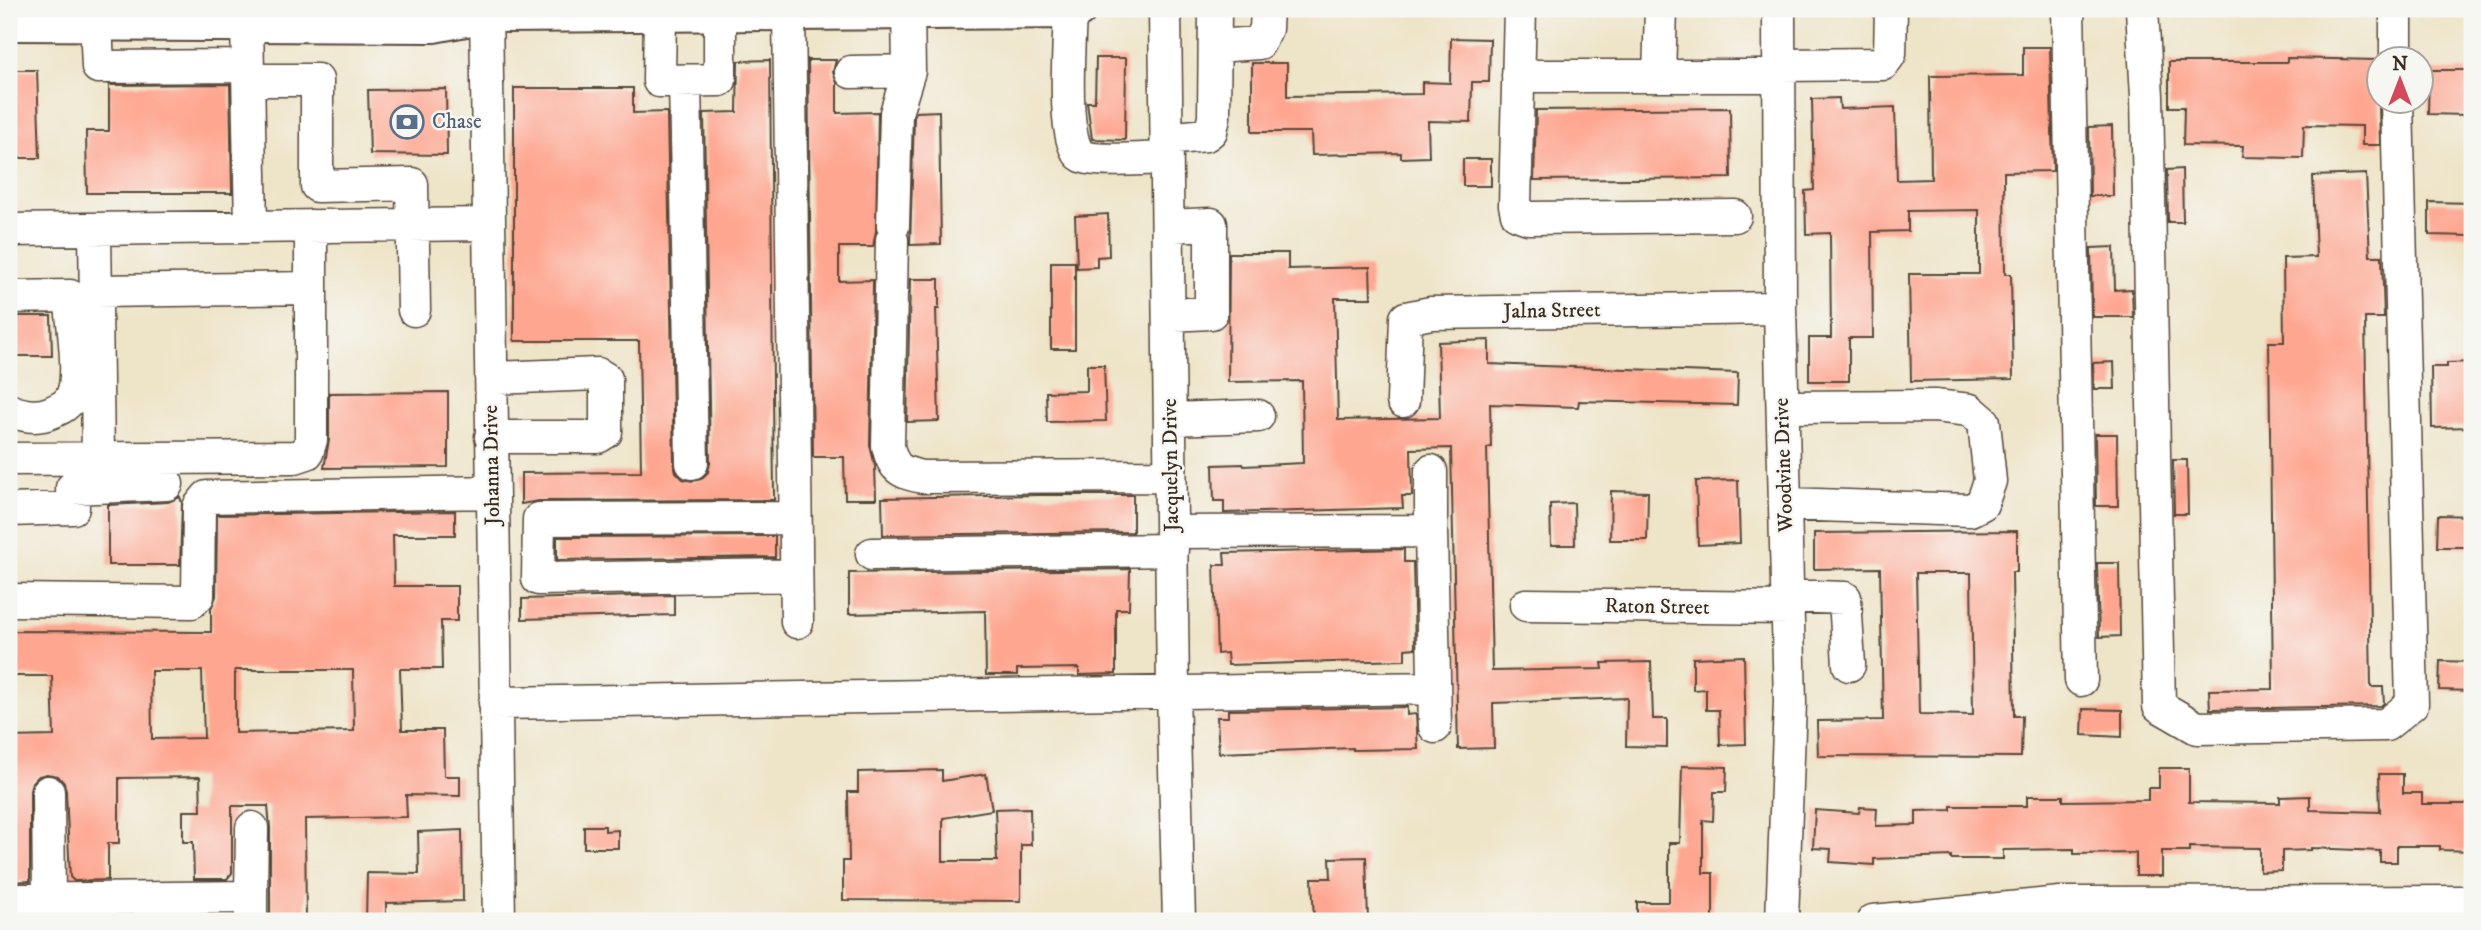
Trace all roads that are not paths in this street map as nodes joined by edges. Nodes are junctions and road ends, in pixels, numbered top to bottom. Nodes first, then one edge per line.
1 (948, 9) edge
2 (1070, 9) edge
3 (1077, 9) edge
4 (1165, 9) edge
5 (1215, 9) edge
6 (1267, 9) edge
7 (1520, 9) edge
8 (1661, 9) edge
9 (1779, 9) edge
10 (1891, 9) edge
11 (2068, 9) edge
12 (2142, 9) edge
13 (2396, 9) edge
14 (481, 10) edge
15 (806, 10) edge
16 (908, 10) edge
17 (660, 11) junction
18 (720, 11) junction
19 (9, 21) edge
20 (96, 21) junction
21 (247, 22) junction
22 (1215, 46) junction
23 (2396, 46) edge
24 (909, 71) junction
25 (1779, 71) junction
26 (851, 72) dead end
27 (248, 73) junction
28 (1518, 76) junction
29 (1660, 76) junction
30 (685, 81) junction
31 (2397, 116) edge
32 (1167, 148) junction
33 (1735, 216) dead end
34 (489, 224) junction
35 (413, 225) junction
36 (311, 226) junction
37 (1168, 226) junction
38 (251, 227) junction
39 (95, 229) junction
40 (9, 230) edge
41 (311, 288) junction
42 (96, 291) junction
43 (9, 297) edge
44 (1780, 307) junction
45 (414, 310) dead end
46 (1169, 314) junction
47 (491, 378) junction
48 (1404, 401) dead end
49 (1783, 407) junction
50 (9, 410) edge
51 (1258, 416) dead end
52 (1170, 419) junction
53 (491, 437) junction
54 (9, 459) edge
55 (98, 459) junction
56 (692, 463) dead end
57 (1430, 471) dead end
58 (1170, 476) junction
59 (167, 484) dead end
60 (492, 492) junction
61 (1786, 504) junction
62 (9, 510) edge
63 (795, 518) junction
64 (1432, 531) junction
65 (1171, 541) junction
66 (872, 554) dead end
67 (796, 575) junction
68 (9, 600) edge
69 (1788, 602) junction
70 (1526, 606) dead end
71 (797, 622) dead end
72 (1849, 665) dead end
73 (2081, 680) dead end
74 (1434, 688) junction
75 (1173, 692) junction
76 (495, 703) junction
77 (1435, 727) dead end
78 (48, 792) dead end
79 (252, 828) dead end
80 (49, 899) junction
81 (9, 900) edge
82 (2472, 902) edge
83 (251, 909) edge
84 (499, 921) edge
85 (1179, 921) edge
86 (1782, 921) edge
87 (1873, 921) edge

1 - 2 main road
1 - 16 main road
2 - 3 main road
2 - 32 street
4 - 32 street, Jacquelyn Drive
5 - 22 street
6 - 22 street
7 - 28 street
8 - 29 street
9 - 25 street, Woodvine Drive
10 - 25 street
11 - 73 street
12 - 31 street
13 - 23 street
14 - 17 main road
14 - 21 main road
14 - 34 street, Johanna Drive
15 - 16 main road
15 - 18 main road
15 - 63 street
16 - 24 street
17 - 18 main road
17 - 30 street
18 - 30 street
19 - 20 main road
20 - 21 main road
20 - 27 street
21 - 27 street
22 - 32 street
24 - 26 street
24 - 58 street
25 - 29 street
25 - 44 street, Woodvine Drive
27 - 35 street
27 - 38 street
28 - 29 street
28 - 33 street
30 - 56 street
32 - 37 street, Jacquelyn Drive
34 - 35 street
34 - 47 street, Johanna Drive
35 - 36 street
35 - 45 street
36 - 38 street
36 - 41 street
37 - 46 street, Jacquelyn Drive
37 - 46 street
38 - 39 street
39 - 40 street
39 - 42 street
41 - 42 street
41 - 55 street
42 - 55 street
43 - 50 street
44 - 48 street, Jalna Street
44 - 49 street, Woodvine Drive
46 - 52 street, Jacquelyn Drive
47 - 53 street, Johanna Drive
47 - 53 street
49 - 61 street, Woodvine Drive
49 - 61 street
51 - 52 street
52 - 58 street, Jacquelyn Drive
53 - 60 street, Johanna Drive
54 - 55 street
57 - 64 street
58 - 65 street, Jacquelyn Drive
59 - 62 street
60 - 68 street
60 - 76 street, Johanna Drive
61 - 69 street, Woodvine Drive
63 - 67 street
63 - 67 street
64 - 65 street
64 - 74 street
65 - 66 street
65 - 75 street, Jacquelyn Drive
67 - 71 street
69 - 70 street, Raton Street
69 - 72 street, Raton Street
69 - 86 street, Woodvine Drive
74 - 75 street
74 - 77 street
75 - 76 street
75 - 85 street, Jacquelyn Drive
76 - 84 street, Johanna Drive
78 - 80 street
79 - 83 street
80 - 81 street
80 - 83 street
82 - 87 street

